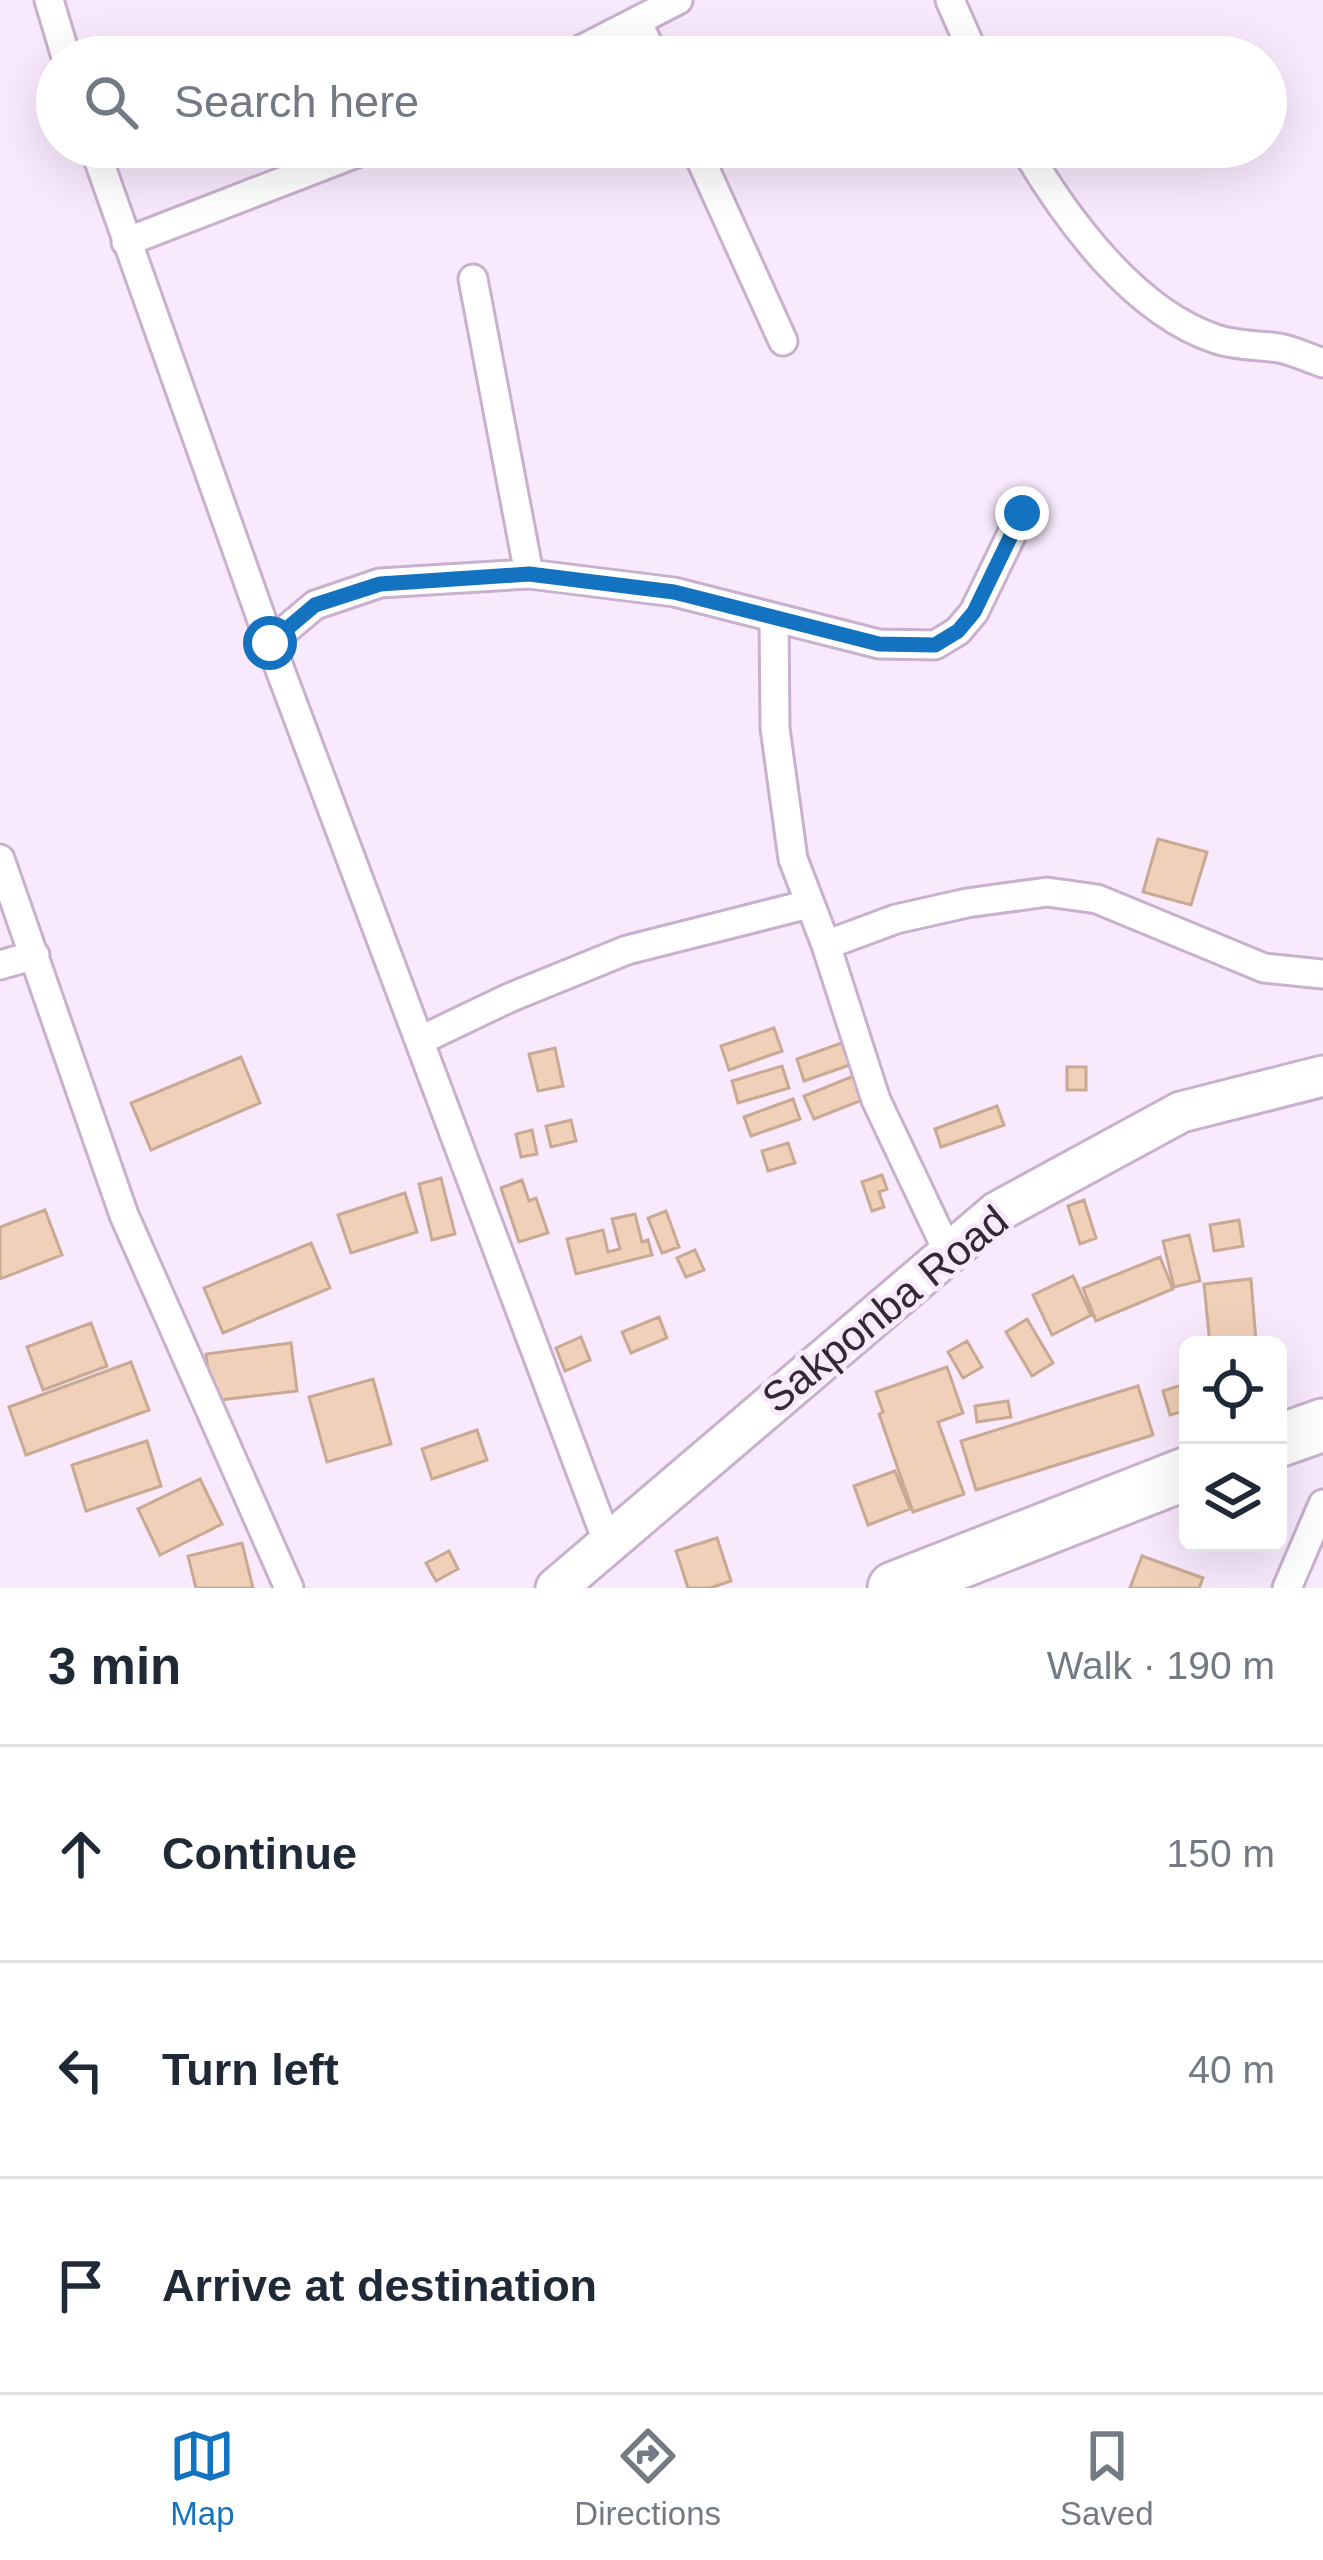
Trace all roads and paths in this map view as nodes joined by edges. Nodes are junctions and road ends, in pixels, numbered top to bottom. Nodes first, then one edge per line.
1 (49, 0) edge
2 (678, 0) edge
3 (950, 0) edge
4 (638, 21) junction
5 (59, 36) edge
6 (608, 36) edge
7 (645, 36) edge
8 (966, 36) edge
9 (101, 168) edge
10 (318, 168) edge
11 (705, 168) edge
12 (1036, 168) edge
13 (126, 242) junction
14 (473, 280) dead end
15 (783, 341) dead end
16 (1323, 363) edge
17 (1022, 513) dead end
18 (529, 574) junction
19 (774, 618) junction
20 (270, 643) junction
21 (0, 859) edge
22 (809, 904) junction
23 (826, 945) junction
24 (35, 956) junction
25 (0, 965) edge
26 (1323, 974) edge
27 (421, 1040) junction
28 (1323, 1076) edge
29 (949, 1252) junction
30 (1323, 1425) edge
31 (1287, 1438) edge
32 (1179, 1477) edge
33 (1323, 1504) edge
34 (607, 1541) junction
35 (289, 1588) edge
36 (556, 1588) edge
37 (895, 1588) edge
38 (1287, 1588) edge

1 - 5 street
2 - 4 street
3 - 8 street
4 - 6 street
4 - 7 street
9 - 13 street
10 - 13 street
11 - 15 street
12 - 16 street
13 - 20 street
14 - 18 street
17 - 19 street
18 - 19 street
18 - 20 street
19 - 22 street
20 - 27 street
21 - 24 street
22 - 23 street
22 - 27 street
23 - 26 street
23 - 29 street
24 - 25 street
24 - 35 street
27 - 34 street
28 - 29 main road, Sakponba Road
29 - 34 main road, Sakponba Road
30 - 31 highway
32 - 37 highway
33 - 38 street
34 - 36 main road, Sakponba Road

